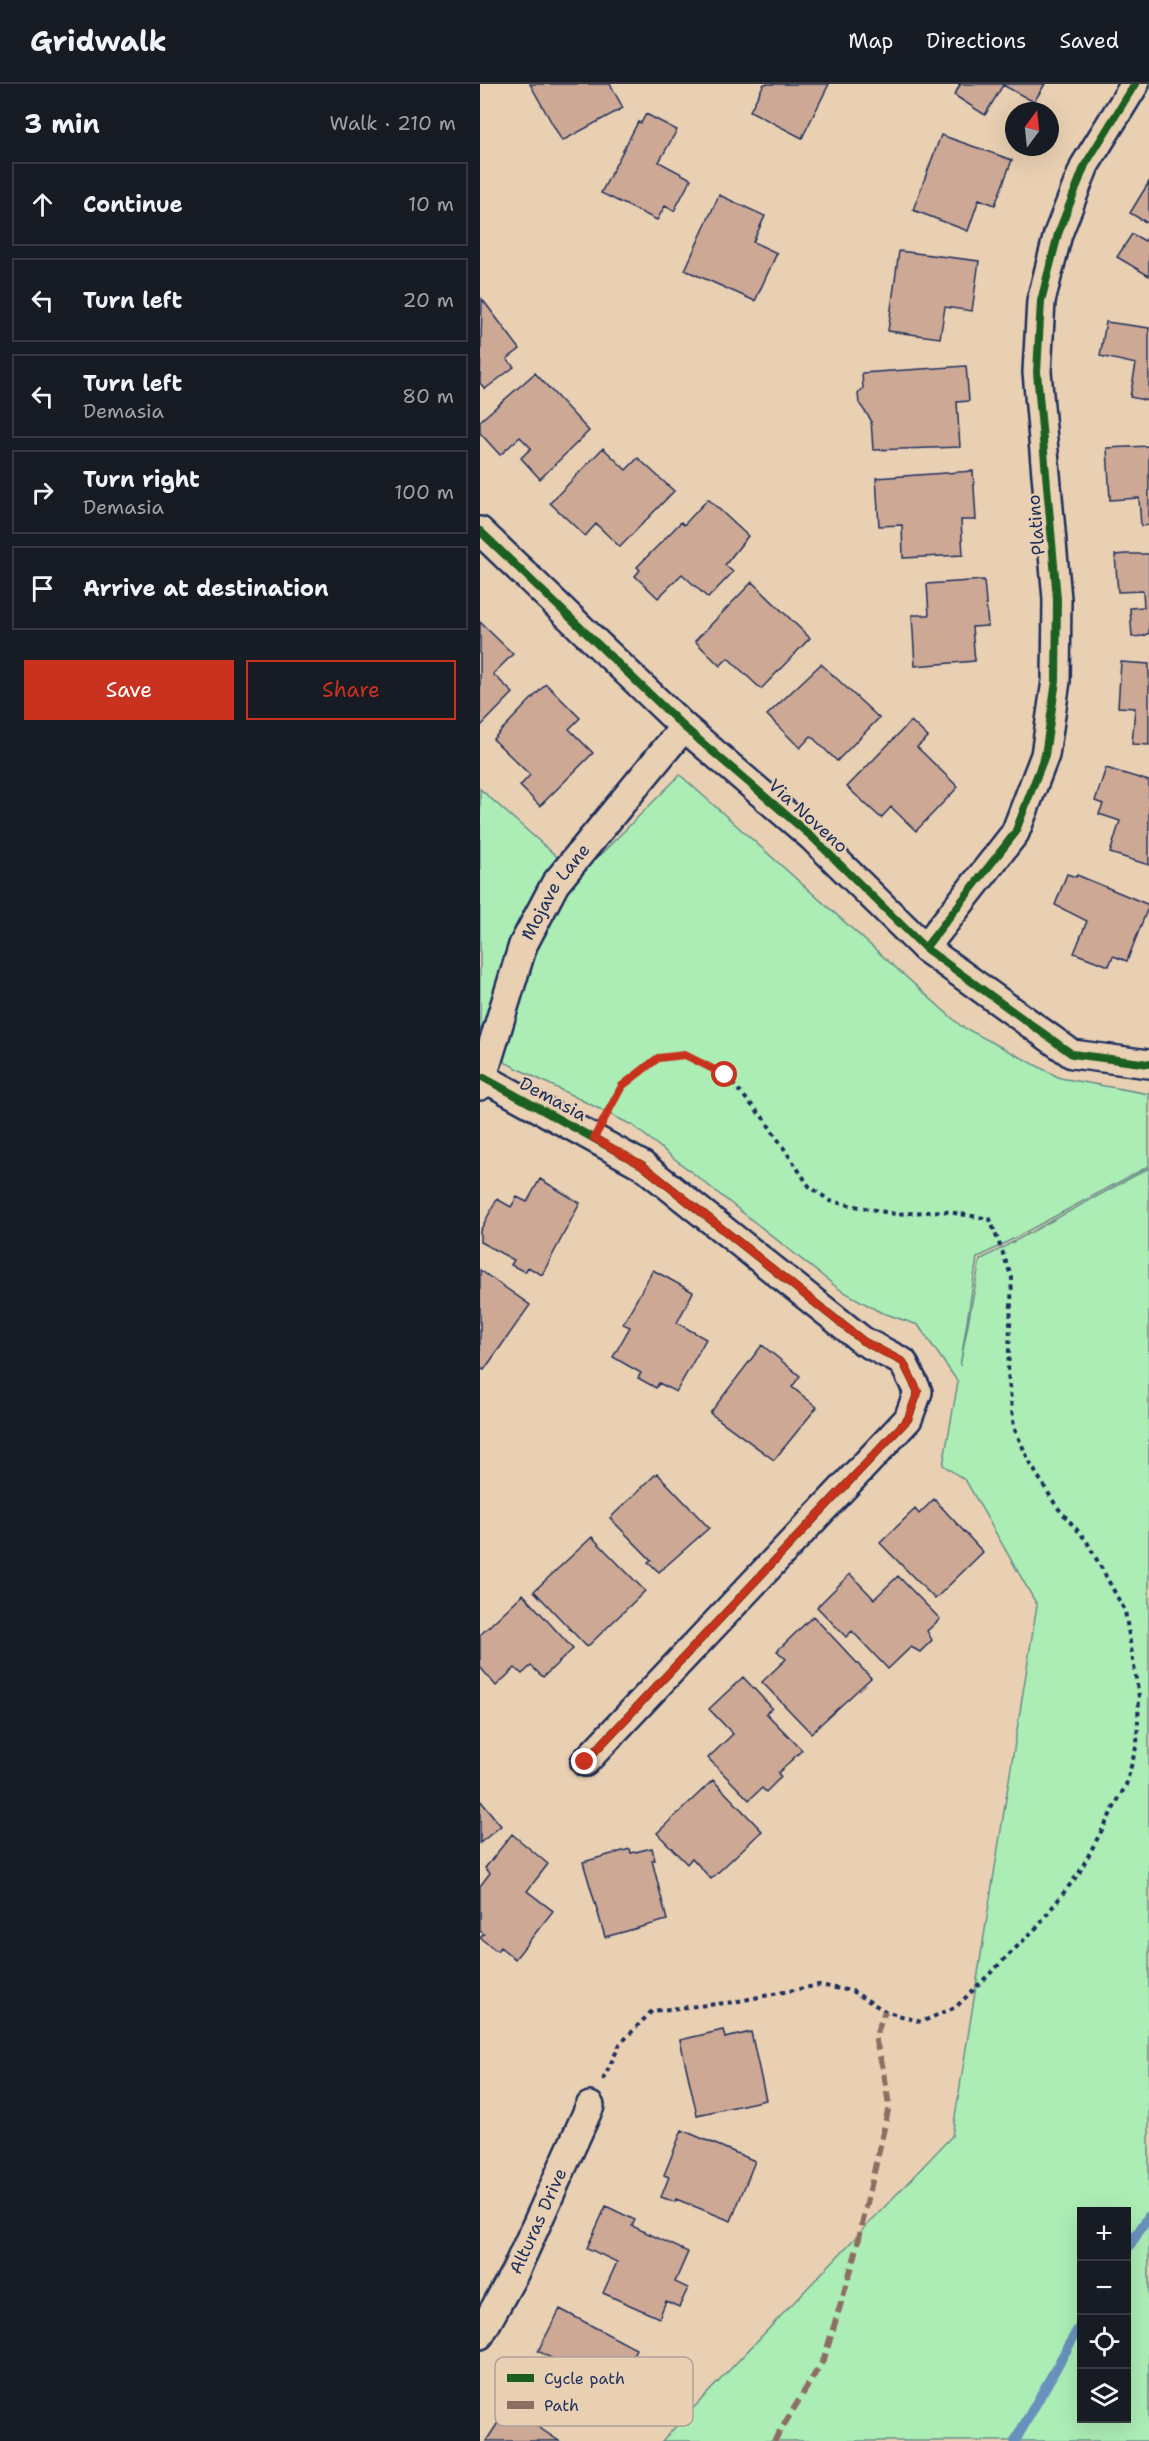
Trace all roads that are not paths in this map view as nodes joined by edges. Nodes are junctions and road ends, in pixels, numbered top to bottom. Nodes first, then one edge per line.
1 (1135, 84) edge
2 (480, 531) edge
3 (684, 727) junction
4 (925, 948) junction
5 (1149, 1064) edge
6 (482, 1082) edge
7 (585, 1762) dead end
8 (590, 2106) road end
9 (480, 2335) edge

1 - 4 street, Platino
2 - 3 street, Via Noveno
3 - 4 street, Via Noveno
3 - 6 street, Mojave Lane
4 - 5 street, Via Noveno
6 - 7 street, Demasia
8 - 9 street, Alturas Drive

